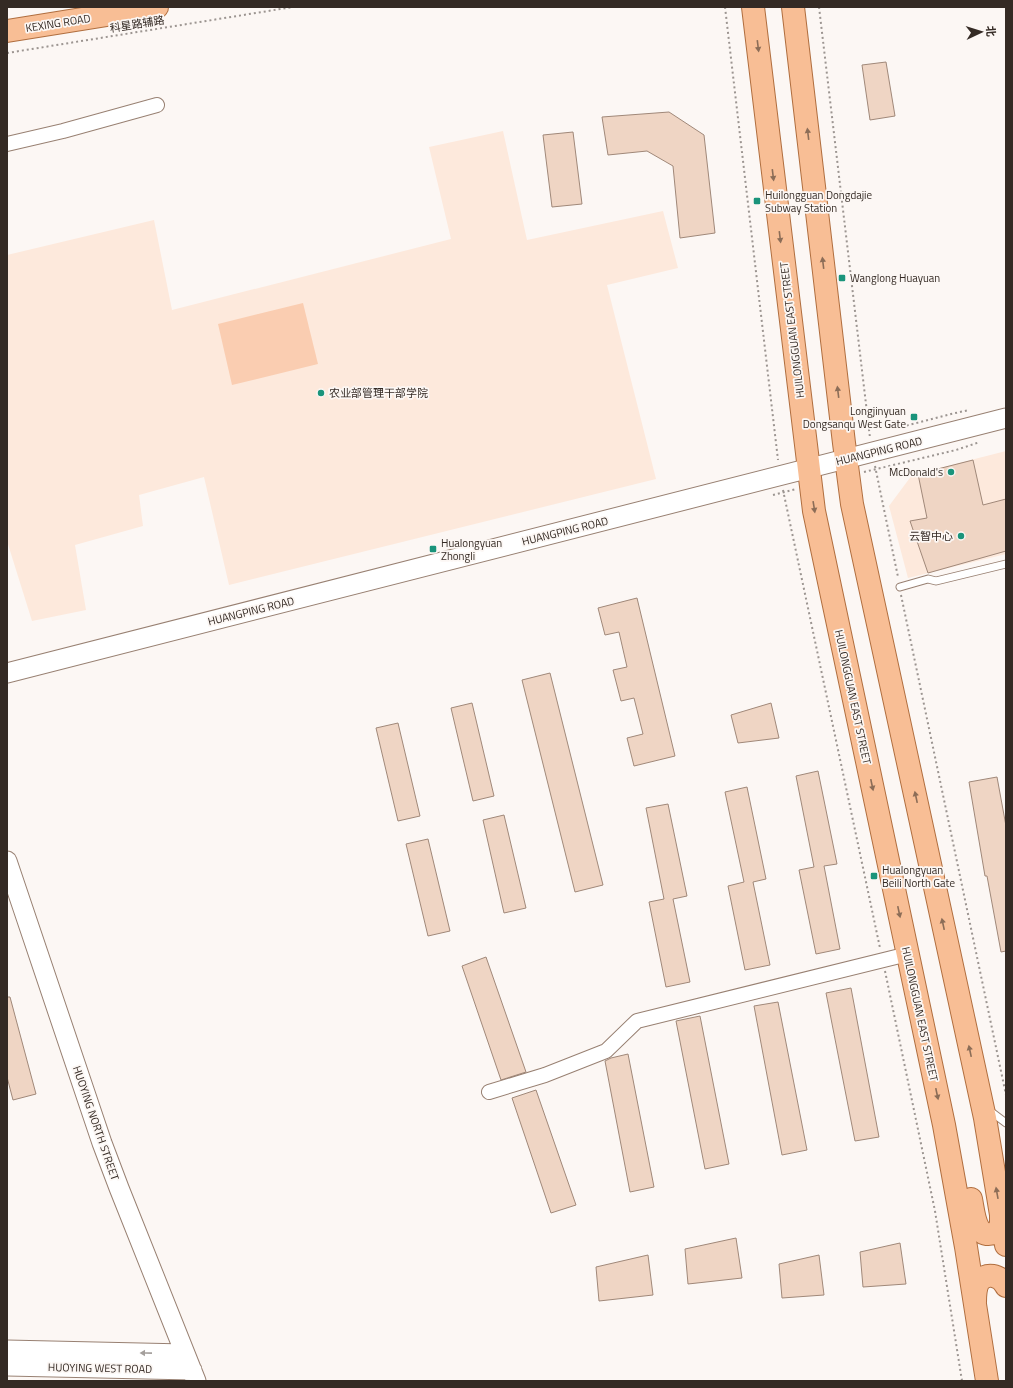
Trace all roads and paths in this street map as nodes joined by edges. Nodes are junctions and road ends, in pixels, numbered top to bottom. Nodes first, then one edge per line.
1 (157, 7) edge
2 (293, 7) edge
3 (725, 7) edge
4 (753, 7) edge
5 (793, 7) edge
6 (819, 7) edge
7 (7, 31) edge
8 (7, 53) edge
9 (157, 105) dead end
10 (7, 144) edge
11 (866, 408) dead end
12 (773, 418) dead end
13 (1006, 418) edge
14 (986, 439) dead end
15 (846, 459) junction
16 (905, 462) dead end
17 (808, 469) junction
18 (883, 506) dead end
19 (1006, 564) edge
20 (900, 587) junction
21 (7, 673) edge
22 (7, 861) edge
23 (908, 954) junction
24 (977, 1081) junction
25 (489, 1092) dead end
26 (1006, 1095) edge
27 (1006, 1123) edge
28 (944, 1125) junction
29 (1001, 1216) junction
30 (1006, 1245) edge
31 (1006, 1286) edge
32 (975, 1305) junction
33 (7, 1350) edge
34 (7, 1366) edge
35 (191, 1368) edge
36 (987, 1381) edge

1 - 7 main road, KEXING ROAD
2 - 8 path, 科星路辅路
3 - 12 path
4 -> 17 main road, HUILONGGUAN EAST STREET
15 -> 5 main road
6 - 11 path
9 - 10 street
13 - 15 main road, HUANGPING ROAD
14 - 16 path
15 - 17 main road, HUANGPING ROAD
24 -> 15 main road
17 - 21 main road, HUANGPING ROAD
17 -> 23 main road, HUILONGGUAN EAST STREET
18 - 20 path
19 - 20 lane
20 - 26 path
22 - 35 main road, HUOYING NORTH STREET
23 - 25 street
23 -> 28 main road, HUILONGGUAN EAST STREET
24 - 27 lane
29 -> 24 main road
28 - 29 main road
28 - 32 main road, HUILONGGUAN EAST STREET
29 - 30 main road
31 - 32 main road
32 - 36 main road, HUILONGGUAN EAST STREET
35 -> 33 main road, HUOYING WEST ROAD
34 - 35 main road, HUOYING WEST ROAD

